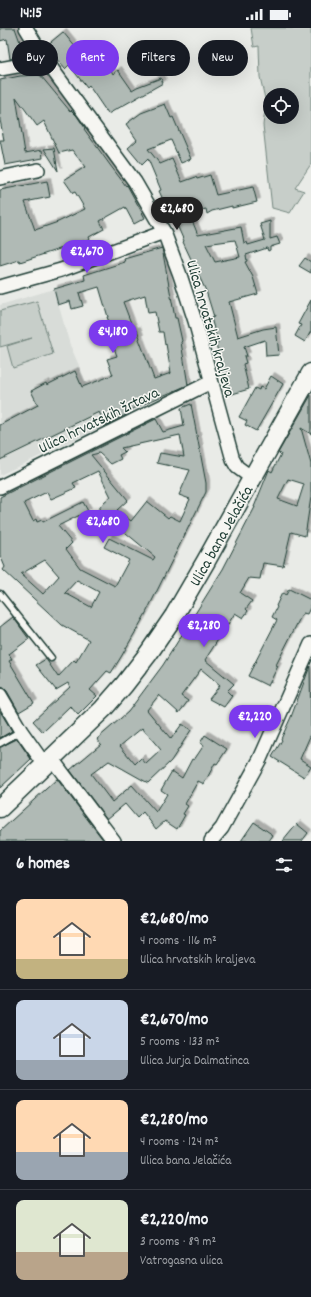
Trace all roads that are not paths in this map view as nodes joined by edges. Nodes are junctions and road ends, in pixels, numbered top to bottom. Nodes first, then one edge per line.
1 (26, 28) edge
2 (33, 40) edge
3 (12, 67) edge
4 (0, 69) edge
5 (57, 76) edge
6 (38, 170) dead end
7 (0, 178) edge
8 (164, 232) junction
9 (0, 287) edge
10 (311, 374) edge
11 (211, 382) junction
12 (252, 478) junction
13 (0, 487) edge
14 (0, 594) edge
15 (311, 644) edge
16 (51, 658) dead end
17 (0, 695) edge
18 (21, 730) junction
19 (0, 743) edge
20 (48, 762) junction
21 (0, 808) edge
22 (114, 841) edge
23 (211, 841) edge

1 - 2 street, Ulica hrvatskih kraljeva
3 - 4 street
5 - 8 street, Ulica hrvatskih kraljeva
6 - 7 street
8 - 9 street
8 - 11 street, Ulica hrvatskih kraljeva
10 - 12 main road, Ulica bana Jelačića
11 - 12 street, Ulica hrvatskih kraljeva
11 - 13 street, Ulica hrvatskih žrtava
12 - 20 main road, Ulica bana Jelačića
14 - 16 lane
15 - 23 street
17 - 18 street
18 - 19 lane
18 - 20 street
20 - 21 main road, Ulica bana Jelačića
20 - 22 street

